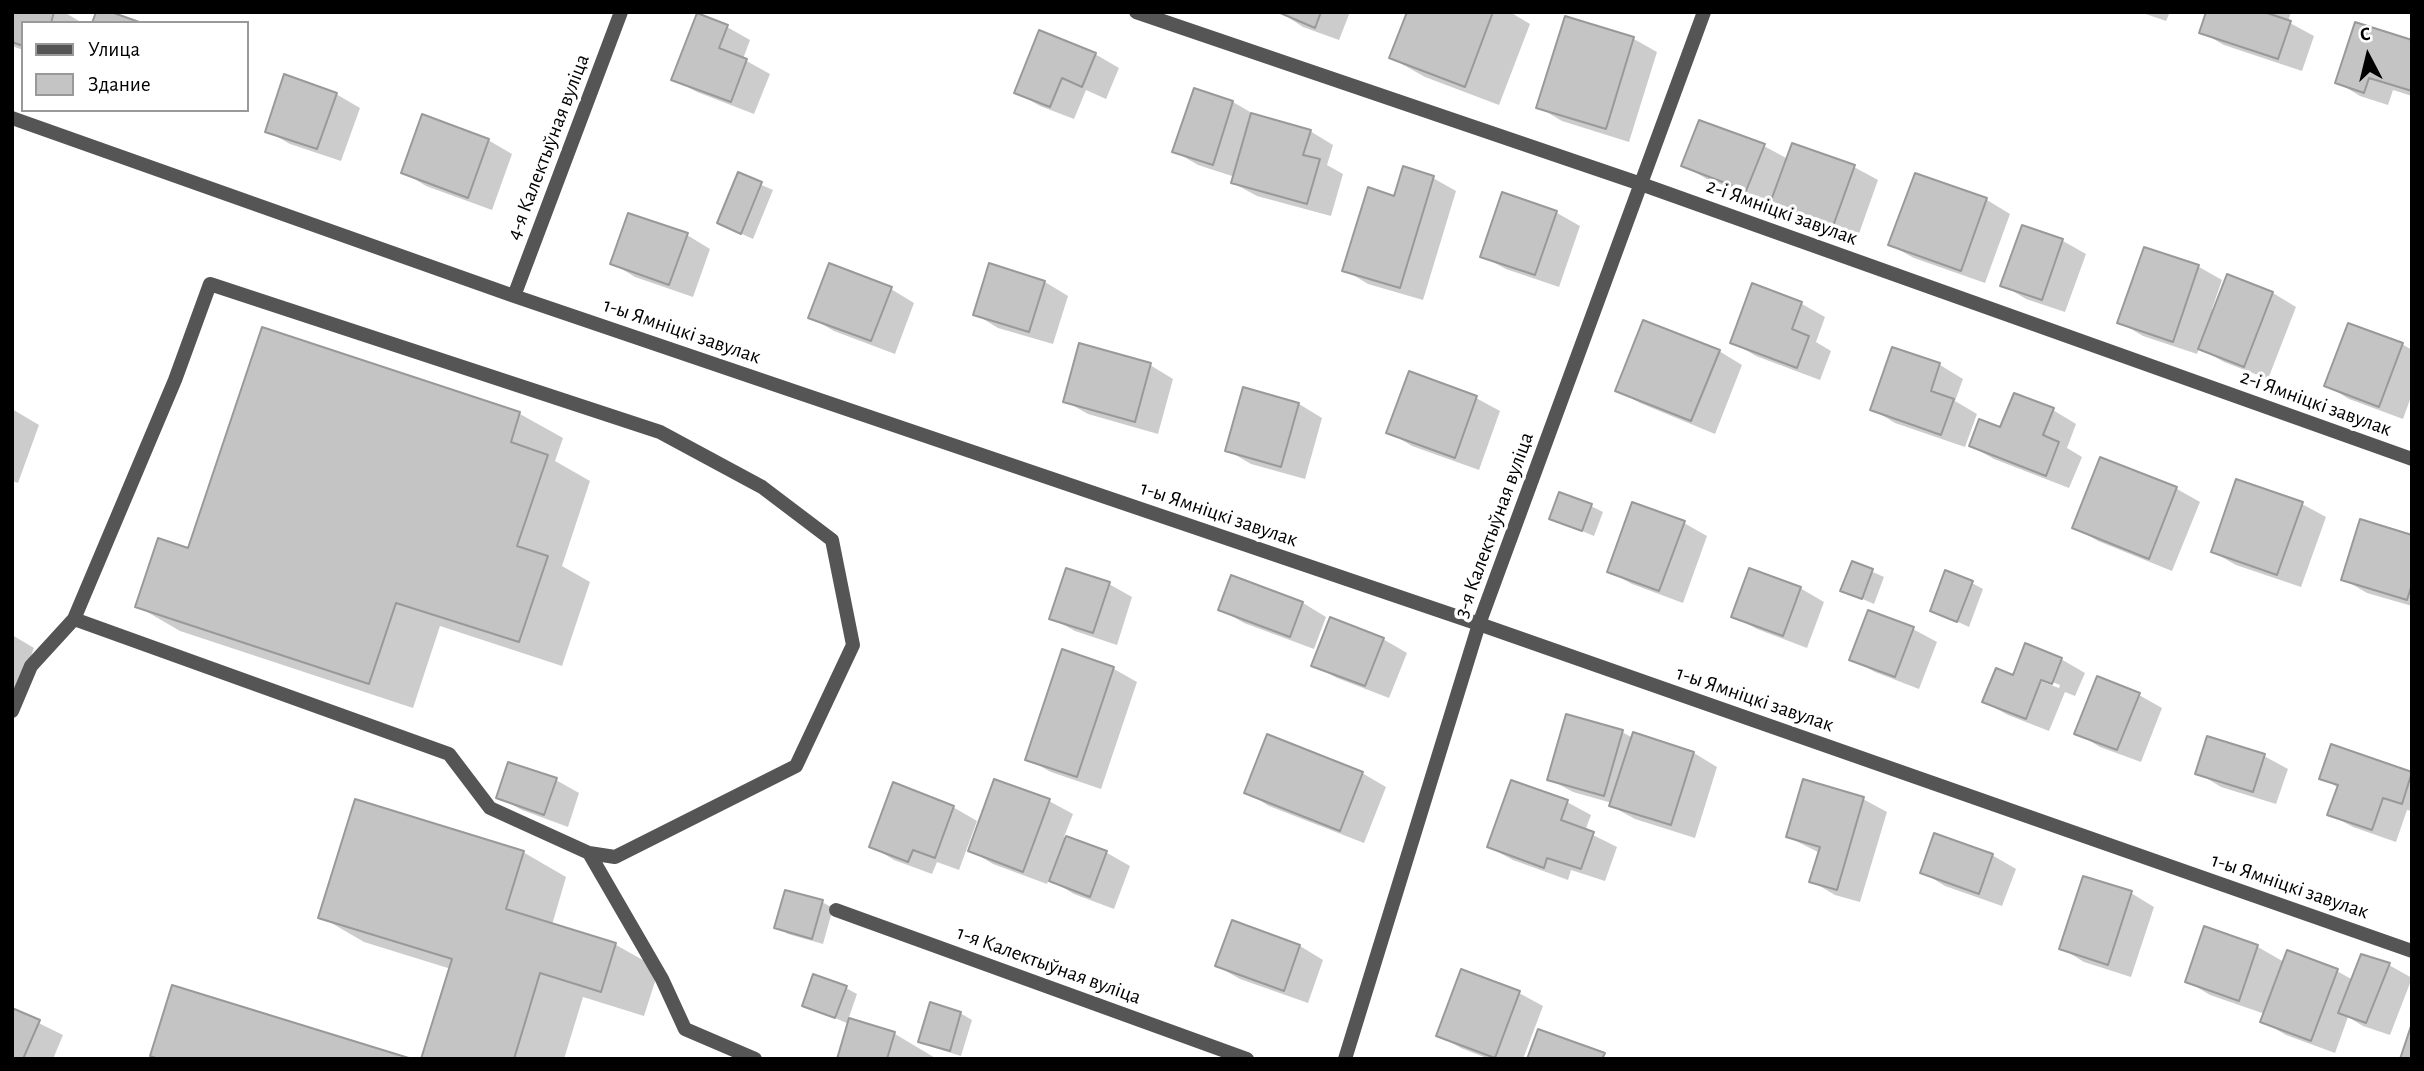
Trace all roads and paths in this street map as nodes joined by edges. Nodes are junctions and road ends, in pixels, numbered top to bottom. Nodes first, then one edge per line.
1 (621, 12) edge
2 (1136, 12) edge
3 (1704, 12) edge
4 (12, 118) edge
5 (1641, 184) junction
6 (514, 296) junction
7 (2412, 459) edge
8 (74, 619) junction
9 (1479, 624) junction
10 (12, 711) edge
11 (589, 853) junction
12 (836, 910) dead end
13 (2412, 951) edge
14 (755, 1059) edge
15 (1247, 1059) edge
16 (1345, 1059) edge

1 - 6 street, 4-я Калектыўная вуліца
2 - 5 street, 2-і Ямніцкі завулак
3 - 5 street, 3-я Калектыўная вуліца
4 - 6 street, 1-ы Ямніцкі завулак
5 - 7 street, 2-і Ямніцкі завулак
5 - 9 street, 3-я Калектыўная вуліца
6 - 9 street, 1-ы Ямніцкі завулак
8 - 10 street
8 - 11 street
8 - 11 street
9 - 13 street, 1-ы Ямніцкі завулак
9 - 16 street, 3-я Калектыўная вуліца
11 - 14 street
12 - 15 street, 1-я Калектыўная вуліца

